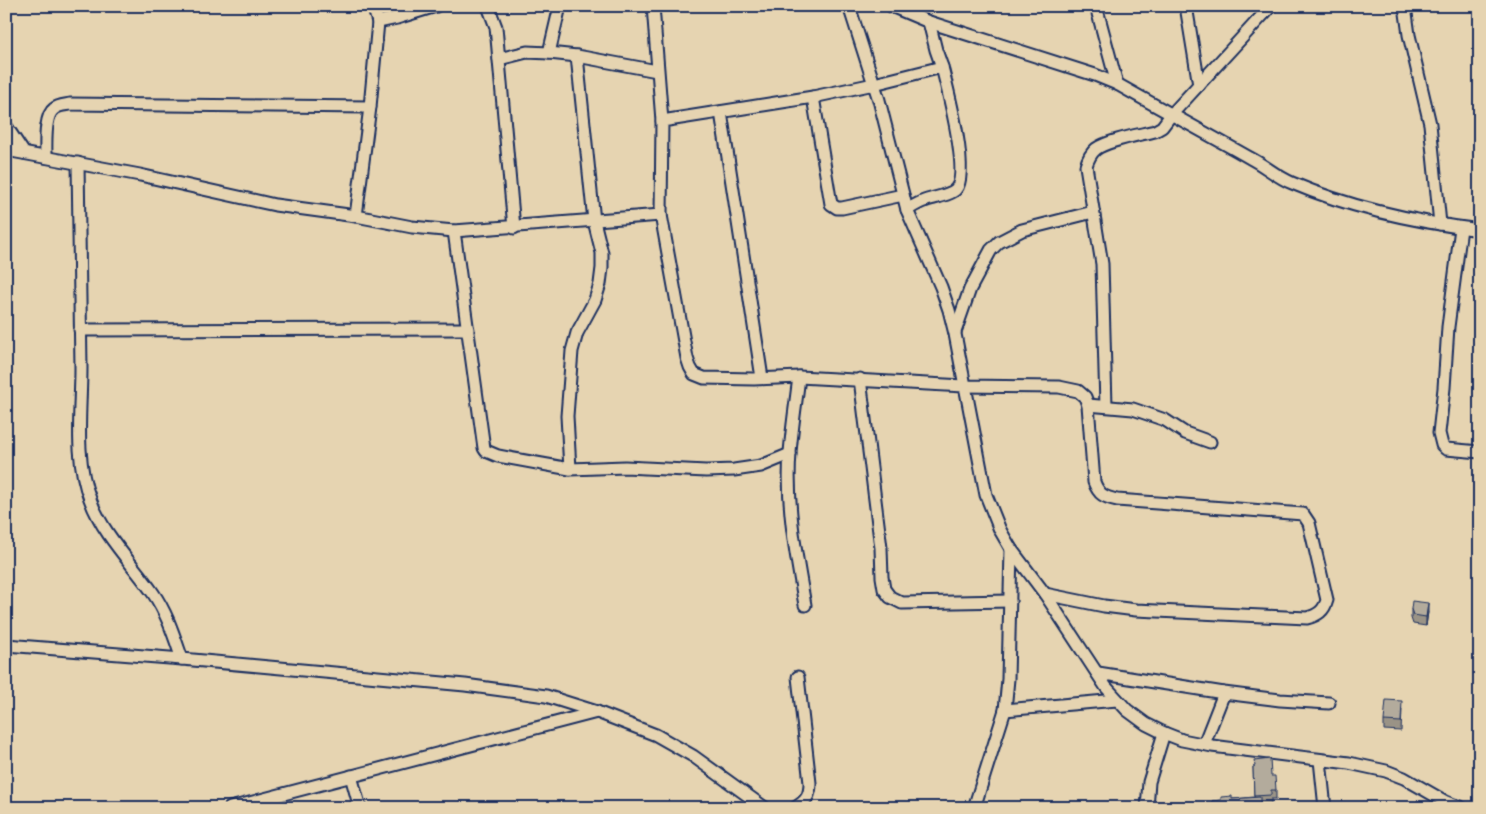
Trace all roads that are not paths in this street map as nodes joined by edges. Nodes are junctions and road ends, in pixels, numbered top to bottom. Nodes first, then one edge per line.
1 (373, 6) edge
2 (436, 6) edge
3 (488, 6) edge
4 (560, 6) edge
5 (652, 6) edge
6 (848, 6) edge
7 (891, 6) edge
8 (1096, 6) edge
9 (1186, 6) edge
10 (1271, 6) edge
11 (1405, 6) edge
12 (378, 22) junction
13 (929, 22) junction
14 (549, 53) junction
15 (577, 56) junction
16 (499, 59) junction
17 (942, 67) junction
18 (658, 71) junction
19 (874, 84) junction
20 (1117, 84) junction
21 (1199, 85) junction
22 (813, 97) junction
23 (370, 107) junction
24 (721, 112) junction
25 (1171, 115) junction
26 (662, 121) junction
27 (6, 126) edge
28 (6, 150) edge
29 (24, 153) junction
30 (46, 157) junction
31 (78, 163) junction
32 (903, 195) junction
33 (907, 210) junction
34 (1093, 212) junction
35 (660, 215) junction
36 (356, 216) junction
37 (594, 221) junction
38 (1440, 224) junction
39 (514, 228) junction
40 (1461, 228) junction
41 (1480, 230) edge
42 (454, 231) junction
43 (80, 330) junction
44 (468, 330) junction
45 (955, 334) junction
46 (798, 376) junction
47 (762, 378) junction
48 (860, 380) junction
49 (964, 386) junction
50 (1088, 405) junction
51 (1106, 406) junction
52 (1210, 442) dead end
53 (1480, 452) edge
54 (790, 454) junction
55 (570, 469) junction
56 (1011, 548) junction
57 (1045, 594) junction
58 (1010, 601) junction
59 (805, 605) dead end
60 (6, 645) edge
61 (182, 659) junction
62 (1098, 673) junction
63 (798, 677) dead end
64 (1224, 693) junction
65 (1117, 700) junction
66 (1329, 703) dead end
67 (1005, 710) junction
68 (597, 712) junction
69 (1164, 733) junction
70 (1204, 744) junction
71 (1320, 760) junction
72 (351, 776) junction
73 (1446, 805) edge
74 (230, 808) edge
75 (360, 808) edge
76 (765, 808) edge
77 (795, 808) edge
78 (974, 808) edge
79 (1147, 808) edge
80 (1324, 808) edge
81 (1462, 808) edge

1 - 12 street
2 - 12 street
3 - 16 street
4 - 14 street
5 - 18 street
6 - 19 street
7 - 13 street
8 - 20 street
9 - 21 street
10 - 21 street
11 - 38 street
12 - 23 street
13 - 17 street
13 - 20 street
14 - 15 street
14 - 16 street
15 - 18 street
15 - 37 street
16 - 39 street
17 - 19 street
17 - 33 street
18 - 26 street
19 - 22 street
19 - 32 street
20 - 25 street
21 - 25 street
22 - 24 street
22 - 32 street
23 - 30 street
23 - 36 street
24 - 26 street
24 - 47 street
25 - 34 street
25 - 38 street
26 - 35 street
27 - 29 street
28 - 29 street
29 - 30 street
30 - 31 street
31 - 36 street
31 - 43 street
32 - 33 street
33 - 45 street
34 - 45 street
34 - 51 street
35 - 37 street
35 - 47 street
36 - 42 street
37 - 39 street
37 - 55 street
38 - 40 street
39 - 42 street
40 - 41 street
40 - 53 street
42 - 44 street
43 - 44 street
43 - 61 street
44 - 55 street
45 - 49 street
46 - 47 street
46 - 48 street
46 - 54 street
48 - 49 street
48 - 58 street
49 - 50 street
49 - 56 street
50 - 51 street
50 - 57 street
51 - 52 street
54 - 55 street
54 - 59 street
56 - 57 street
56 - 58 street
57 - 62 street
58 - 67 street
60 - 61 street
61 - 68 street
62 - 64 street
62 - 65 street
63 - 77 street
64 - 66 street
64 - 70 street
65 - 67 street
65 - 69 street
67 - 78 street
68 - 72 street
68 - 76 street
69 - 70 street
69 - 79 street
70 - 71 street
71 - 73 street
71 - 80 street
72 - 74 street
72 - 75 street
73 - 81 street

